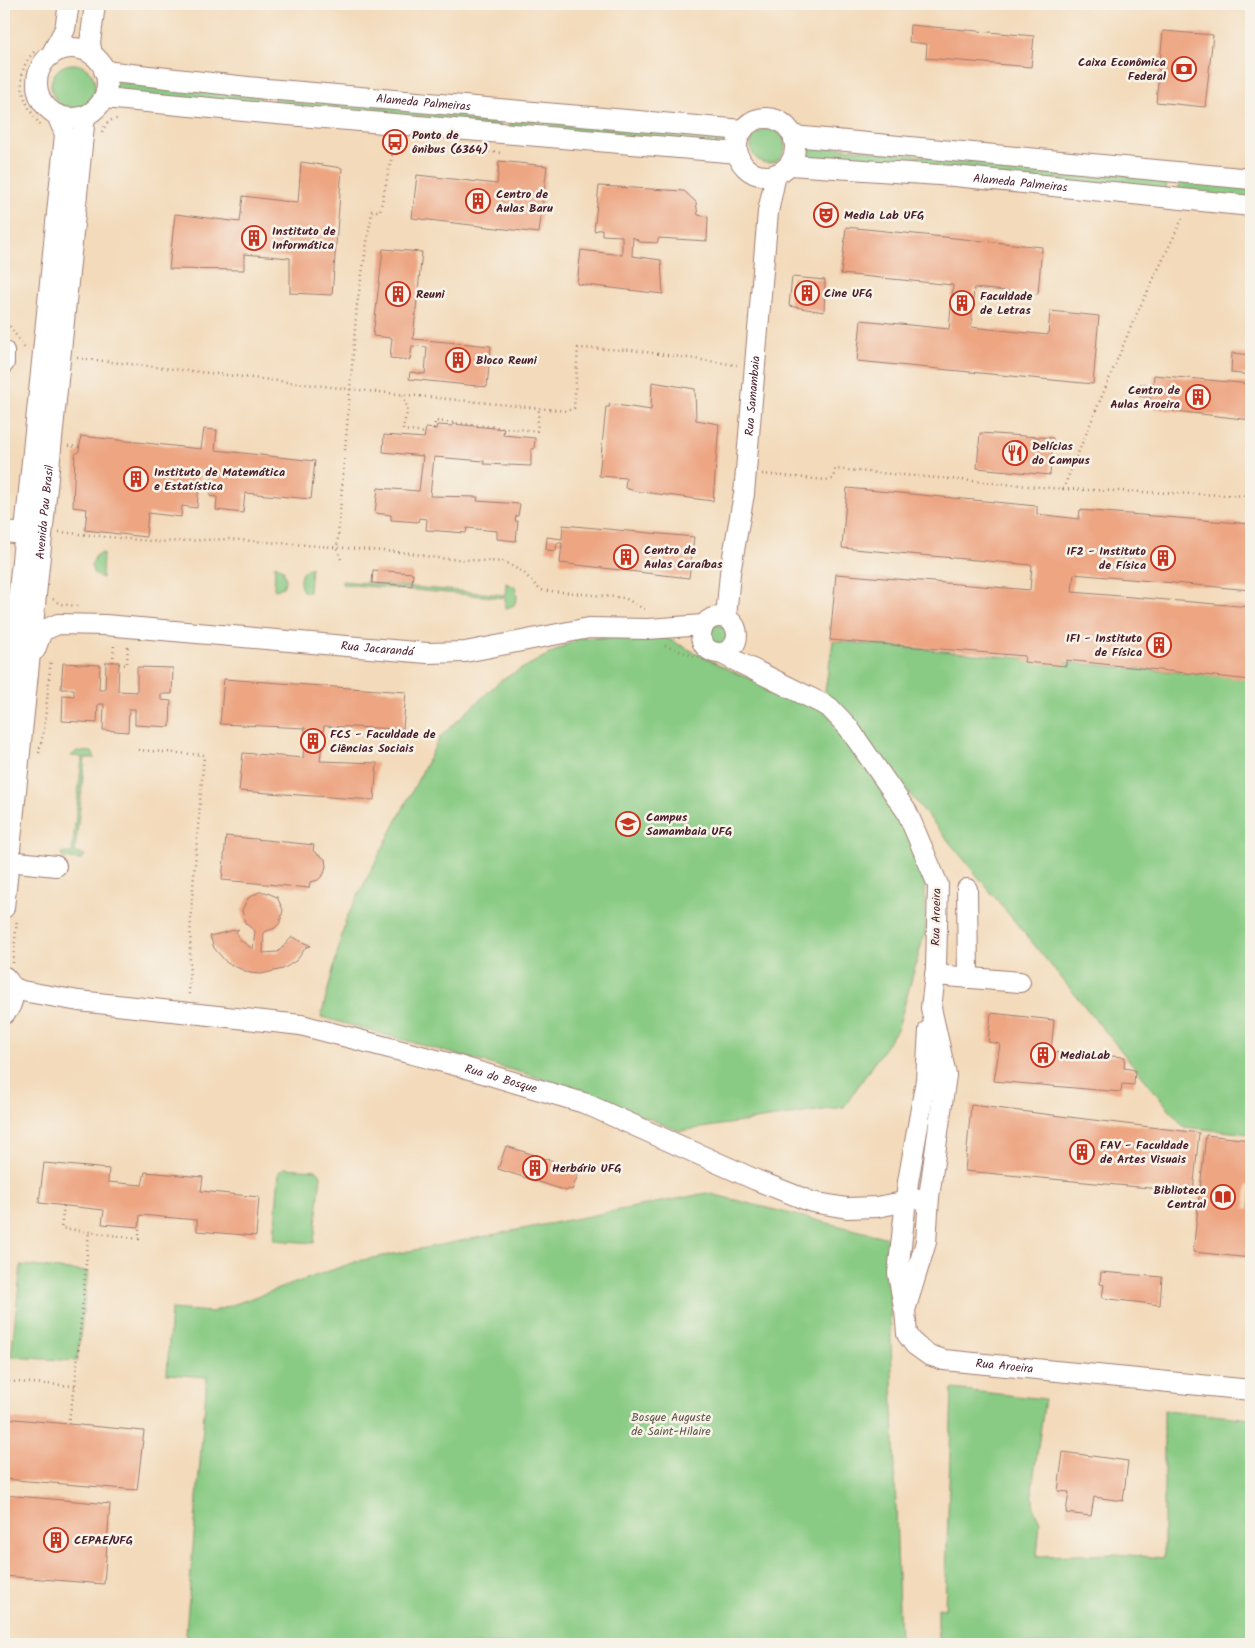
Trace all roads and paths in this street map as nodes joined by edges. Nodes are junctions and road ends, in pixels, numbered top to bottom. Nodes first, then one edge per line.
1 (69, 4) edge
2 (94, 4) edge
3 (44, 52) junction
4 (92, 54) junction
5 (104, 71) junction
6 (104, 98) junction
7 (85, 116) junction
8 (124, 119) dead end
9 (50, 122) junction
10 (743, 130) junction
11 (793, 136) junction
12 (100, 138) dead end
13 (387, 141) dead end
14 (395, 142) junction
15 (404, 143) dead end
16 (463, 149) dead end
17 (502, 153) dead end
18 (738, 153) junction
19 (783, 170) junction
20 (1251, 179) edge
21 (1251, 206) edge
22 (1185, 212) dead end
23 (4, 318) edge
24 (29, 344) dead end
25 (4, 351) edge
26 (4, 363) edge
27 (744, 366) dead end
28 (75, 367) dead end
29 (349, 389) junction
30 (403, 395) junction
31 (539, 408) junction
32 (434, 429) dead end
33 (425, 433) dead end
34 (80, 447) dead end
35 (66, 455) dead end
36 (745, 471) junction
37 (1064, 489) junction
38 (1251, 496) edge
39 (4, 532) edge
40 (25, 534) junction
41 (57, 540) dead end
42 (337, 548) junction
43 (341, 559) dead end
44 (44, 593) junction
45 (79, 606) dead end
46 (726, 618) junction
47 (649, 621) junction
48 (704, 625) junction
49 (109, 631) junction
50 (128, 639) dead end
51 (663, 646) dead end
52 (717, 651) junction
53 (52, 654) dead end
54 (113, 662) dead end
55 (119, 664) dead end
56 (28, 674) junction
57 (4, 739) edge
58 (138, 750) dead end
59 (36, 760) dead end
60 (8, 861) junction
61 (56, 866) dead end
62 (967, 889) dead end
63 (11, 912) edge
64 (935, 975) junction
65 (968, 978) junction
66 (1020, 982) dead end
67 (9, 990) edge
68 (189, 997) dead end
69 (931, 1008) junction
70 (929, 1197) junction
71 (906, 1200) junction
72 (64, 1206) dead end
73 (139, 1227) dead end
74 (89, 1231) junction
75 (905, 1310) junction
76 (4, 1381) edge
77 (75, 1386) junction
78 (1251, 1390) edge
79 (68, 1424) dead end

1 - 3 street
2 - 4 street
3 - 4 street
3 - 9 street
3 - 9 path
4 - 5 street
5 - 6 street
5 - 10 street, Alameda Palmeiras
6 - 7 street
6 - 18 street, Alameda Palmeiras
7 - 9 street
7 - 44 street, Avenida Pau Brasil
8 - 12 path
9 - 40 street, Avenida Pau Brasil
10 - 11 street
10 - 18 street
11 - 19 street
11 - 20 street, Alameda Palmeiras
13 - 14 path
14 - 15 path
14 - 29 path
16 - 17 path
18 - 19 street
19 - 21 street, Alameda Palmeiras
19 - 36 street, Rua Samambaia
22 - 37 path
23 - 24 path
25 - 26 street
27 - 31 path
28 - 29 path
29 - 30 path
29 - 42 path
30 - 31 path
30 - 33 path
31 - 32 path
34 - 35 path
36 - 37 path
36 - 46 street, Rua Samambaia
37 - 38 path
39 - 40 street
40 - 57 street, Avenida Pau Brasil
41 - 42 path
42 - 43 path
42 - 47 path
44 - 45 path
44 - 49 street
44 - 56 street, Avenida Pau Brasil
46 - 48 street
46 - 52 street
47 - 48 street
47 - 49 street, Rua Jacarandá
47 - 52 street
48 - 52 street
49 - 54 path
49 - 56 street
50 - 55 path
51 - 52 path
52 - 64 street, Rua Aroeira
53 - 59 path
56 - 60 street, Avenida Pau Brasil
58 - 68 path
60 - 61 street
60 - 63 street, Avenida Pau Brasil
62 - 65 street
63 - 67 path
64 - 65 street
64 - 69 street, Rua Aroeira
65 - 66 street
67 - 71 street, Rua do Bosque
69 - 70 street, Rua Aroeira
69 - 71 street
70 - 71 street
70 - 75 street, Rua Aroeira
71 - 75 street
72 - 74 path
73 - 74 path
74 - 77 path
75 - 78 street, Rua Aroeira
76 - 77 path
77 - 79 path

